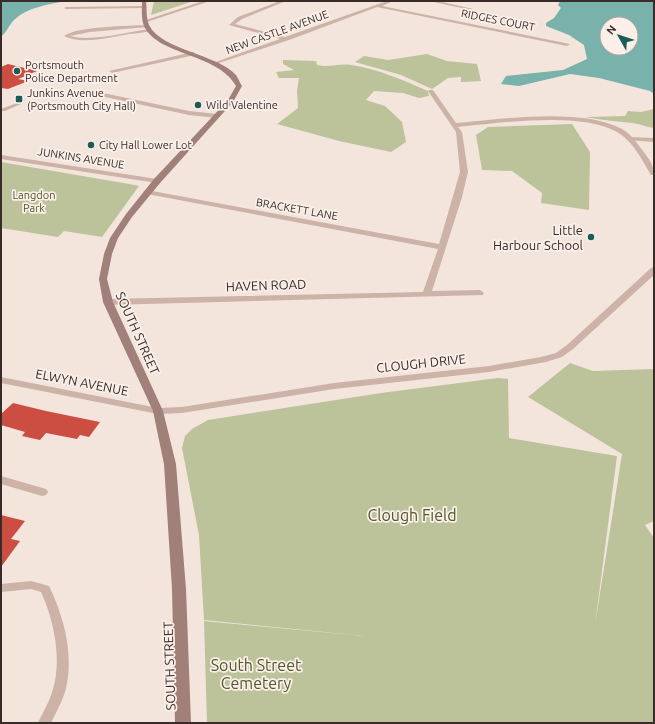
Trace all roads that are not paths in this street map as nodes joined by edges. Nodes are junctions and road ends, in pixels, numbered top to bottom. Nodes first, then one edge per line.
1 (208, 1) edge
2 (284, 1) edge
3 (391, 1) edge
4 (431, 1) edge
5 (144, 4) edge
6 (377, 6) junction
7 (66, 8) dead end
8 (471, 9) dead end
9 (147, 26) junction
10 (287, 39) junction
11 (567, 44) dead end
12 (193, 54) junction
13 (215, 64) junction
14 (112, 71) dead end
15 (84, 91) dead end
16 (431, 91) dead end
17 (19, 104) dead end
18 (3, 110) dead end
19 (217, 116) junction
20 (455, 125) junction
21 (630, 140) junction
22 (654, 140) edge
23 (1, 157) edge
24 (654, 173) edge
25 (157, 181) junction
26 (147, 192) junction
27 (442, 248) junction
28 (654, 270) edge
29 (480, 293) dead end
30 (426, 294) junction
31 (108, 302) junction
32 (3, 383) edge
33 (158, 411) junction
34 (1, 480) edge
35 (42, 492) dead end
36 (1, 588) edge
37 (44, 723) edge
38 (183, 723) edge

1 - 9 street
2 - 10 street
3 - 6 street, NEW CASTLE AVENUE
4 - 8 street
5 - 7 street
5 - 9 street
6 - 10 street, NEW CASTLE AVENUE
6 - 11 street, RIDGES COURT
9 - 9 lane
9 - 12 street, SOUTH STREET
10 - 13 street, NEW CASTLE AVENUE
12 - 13 street, SOUTH STREET
12 - 14 street
13 - 19 street, SOUTH STREET
15 - 19 street
16 - 20 street
17 - 18 lane
19 - 25 street, SOUTH STREET
20 - 21 street
20 - 27 street
21 - 22 lane
21 - 24 street
23 - 25 street, JUNKINS AVENUE
25 - 26 street, SOUTH STREET
26 - 27 street, BRACKETT LANE
26 - 31 street, SOUTH STREET
27 - 30 street
28 - 33 street, CLOUGH DRIVE
29 - 30 street, HAVEN ROAD
30 - 31 street, HAVEN ROAD
31 - 33 street, SOUTH STREET
32 - 33 street, ELWYN AVENUE
33 - 38 street, SOUTH STREET
34 - 35 street
36 - 37 lane

